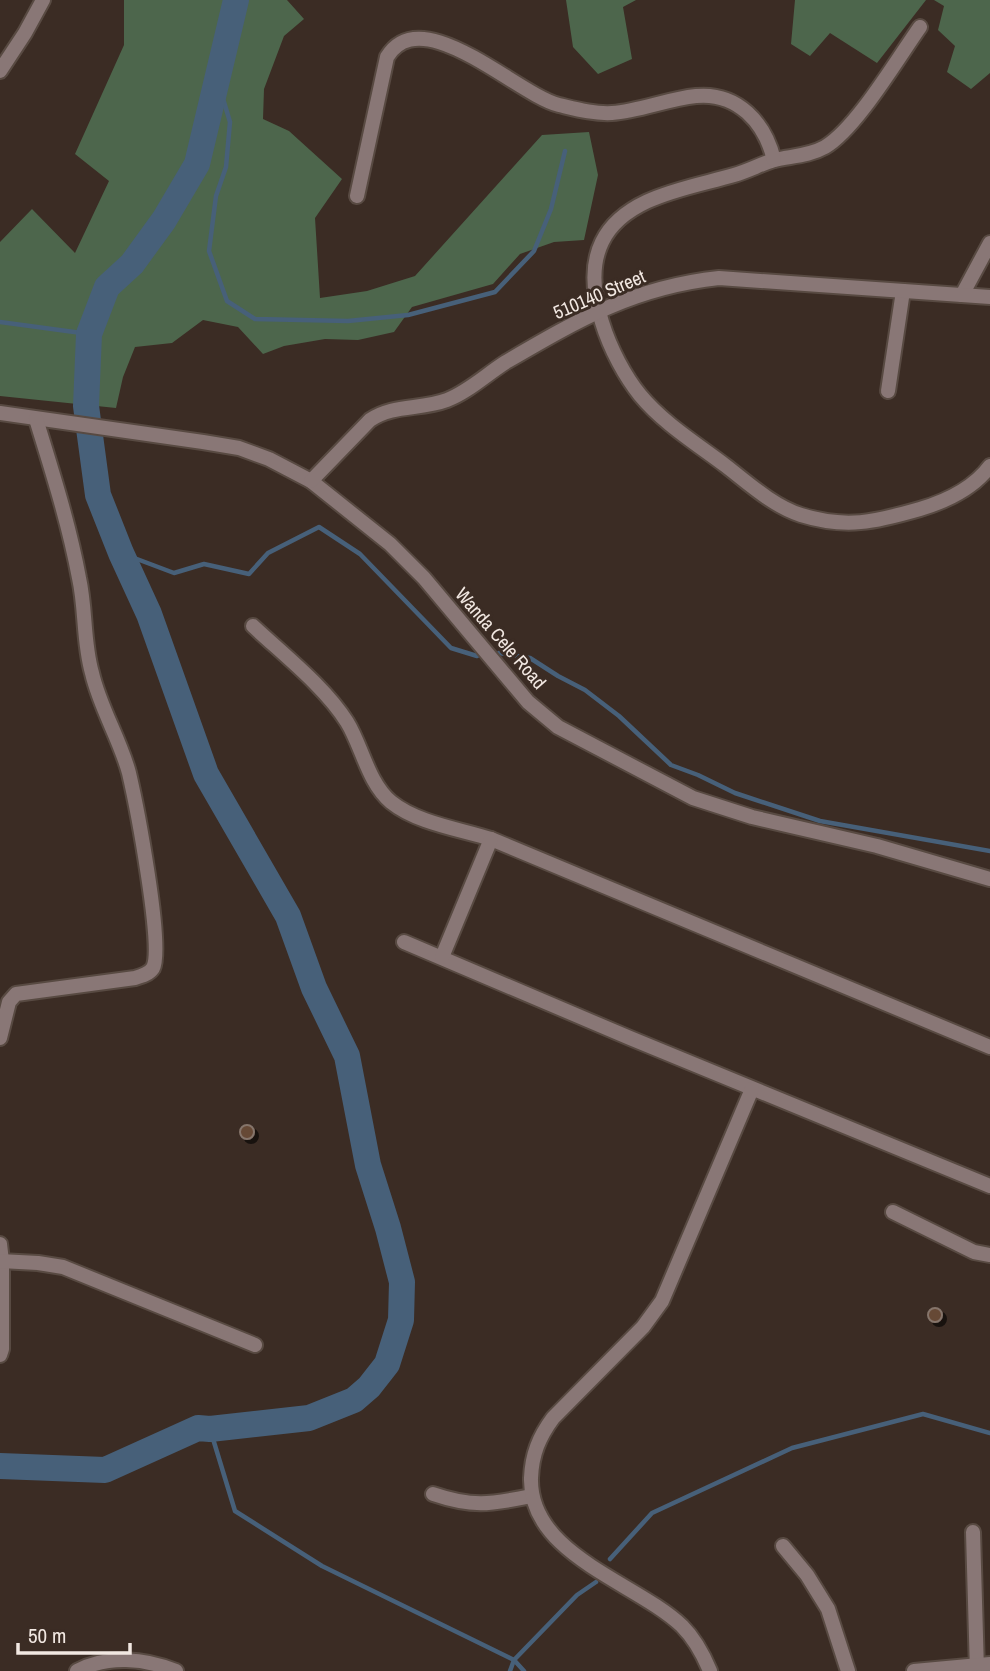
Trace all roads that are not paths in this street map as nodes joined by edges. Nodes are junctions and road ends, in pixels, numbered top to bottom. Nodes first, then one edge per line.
1 (43, 0) edge
2 (920, 27) dead end
3 (0, 71) edge
4 (774, 160) junction
5 (357, 196) dead end
6 (990, 243) edge
7 (903, 291) junction
8 (961, 295) junction
9 (990, 297) edge
10 (599, 311) junction
11 (888, 391) dead end
12 (0, 413) edge
13 (36, 419) junction
14 (990, 466) edge
15 (311, 481) junction
16 (253, 626) dead end
17 (491, 839) junction
18 (990, 879) edge
19 (404, 942) dead end
20 (442, 957) junction
21 (0, 1038) edge
22 (990, 1047) edge
23 (752, 1089) junction
24 (990, 1186) edge
25 (893, 1212) dead end
26 (0, 1244) edge
27 (990, 1255) edge
28 (1, 1261) edge
29 (255, 1346) dead end
30 (0, 1355) edge
31 (433, 1494) dead end
32 (532, 1496) junction
33 (973, 1532) dead end
34 (783, 1546) dead end
35 (981, 1666) edge
36 (77, 1671) edge
37 (176, 1671) edge
38 (710, 1671) edge
39 (848, 1671) edge
40 (914, 1671) edge

1 - 3 street
2 - 4 street
4 - 5 street
4 - 10 street
6 - 8 street
7 - 8 street, 510140 Street
7 - 10 street, 510140 Street
7 - 11 street
8 - 9 street, 510140 Street
10 - 14 street
10 - 15 street, 510140 Street
12 - 13 street, Wanda Cele Road
13 - 15 street, Wanda Cele Road
13 - 21 street
15 - 18 street, Wanda Cele Road
16 - 17 street
17 - 20 street
17 - 22 street
19 - 20 street
20 - 23 street
23 - 24 street
23 - 32 street
25 - 27 street
26 - 28 street
28 - 29 street
28 - 30 street
31 - 32 street
32 - 38 street
33 - 35 street
34 - 39 street
35 - 40 street
36 - 37 street

